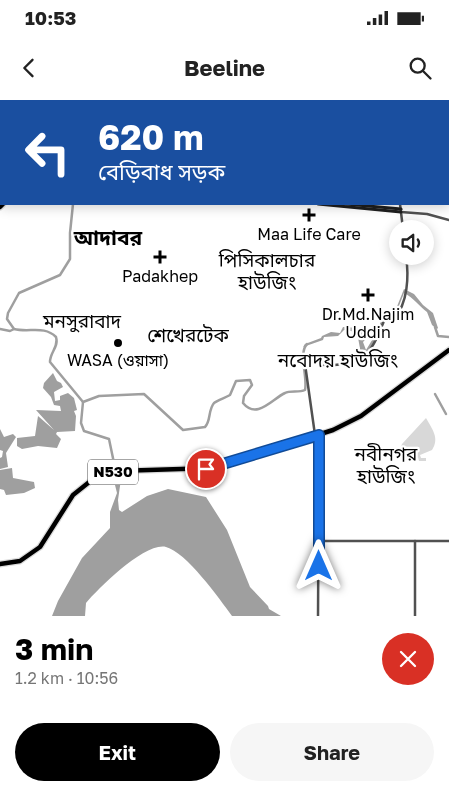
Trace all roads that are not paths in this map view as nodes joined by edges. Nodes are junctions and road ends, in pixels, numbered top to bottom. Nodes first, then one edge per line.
1 (336, 205) edge
2 (353, 206) edge
3 (400, 207) edge
4 (394, 210) junction
5 (402, 220) edge
6 (402, 220) edge
7 (449, 220) edge
8 (406, 265) edge
9 (449, 350) edge
10 (317, 436) junction
11 (319, 541) junction
12 (415, 541) junction
13 (449, 541) edge
14 (0, 564) edge
15 (318, 616) edge
16 (415, 616) edge

1 - 2 main road
2 - 4 main road
3 - 4 main road
3 - 4 main road
3 - 5 street
3 - 7 street
4 - 6 street
8 - 10 street
9 - 10 highway, N530
10 - 11 street
10 - 14 highway, N530
11 - 12 street
11 - 15 street
12 - 13 street
12 - 16 street

